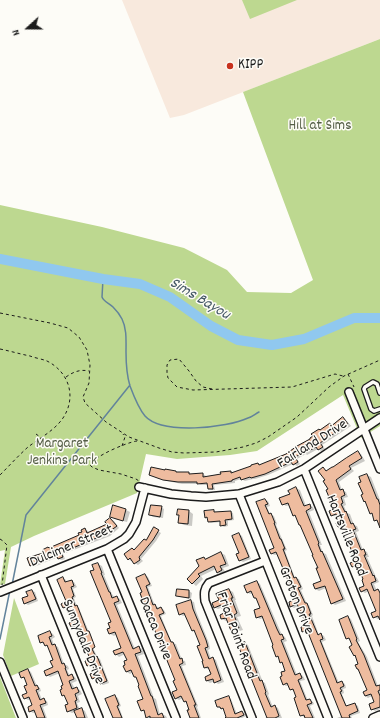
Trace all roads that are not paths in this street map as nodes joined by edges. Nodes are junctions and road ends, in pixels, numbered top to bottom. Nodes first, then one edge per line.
1 (349, 392) dead end
2 (380, 393) edge
3 (380, 409) edge
4 (380, 418) edge
5 (364, 429) junction
6 (304, 469) junction
7 (380, 469) edge
8 (142, 486) joint
9 (239, 494) junction
10 (107, 549) junction
11 (265, 561) junction
12 (41, 575) junction
13 (2, 591) edge
14 (380, 657) edge
15 (0, 663) edge
16 (380, 715) edge
17 (23, 718) edge
18 (99, 718) edge
19 (176, 718) edge
20 (252, 718) edge
21 (328, 718) edge
22 (373, 718) edge

1 - 5 street
2 - 3 lane
4 - 5 street, Fairland Drive
5 - 6 street, Fairland Drive
5 - 7 street
6 - 9 street, Fairland Drive
6 - 14 street, Hartsville Road
8 - 9 street, Fairland Drive
8 - 10 street, Dulcimer Street
9 - 11 street, Groton Drive
10 - 12 street, Dulcimer Street
10 - 19 street, Dacca Drive
11 - 20 street, Friar Point Road
11 - 21 street, Groton Drive
12 - 13 street, Dulcimer Street
12 - 18 street, Sunnydale Drive
15 - 17 street
16 - 22 street

